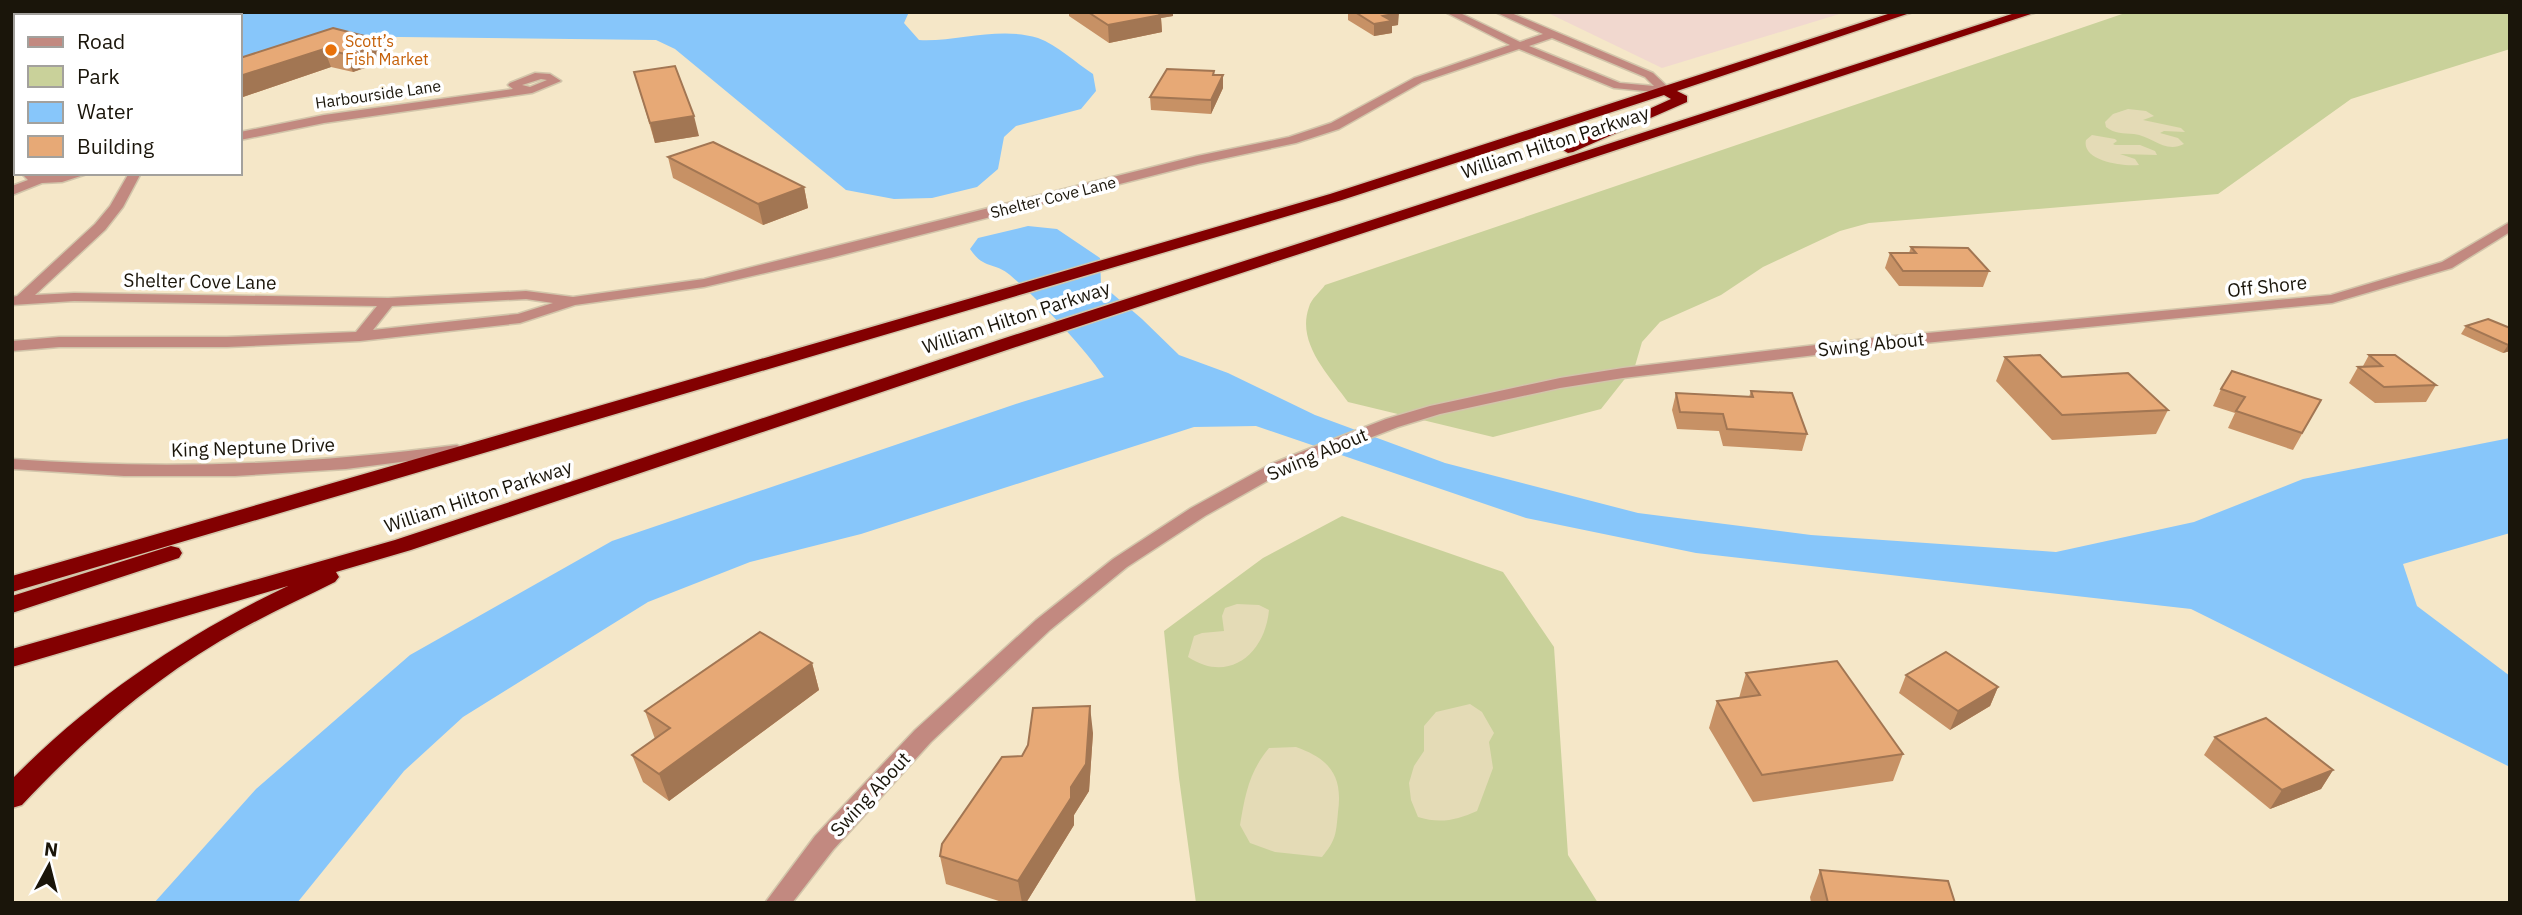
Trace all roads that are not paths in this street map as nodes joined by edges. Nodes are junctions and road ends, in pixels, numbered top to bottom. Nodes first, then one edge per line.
1 (1450, 12) edge
2 (1500, 12) edge
3 (1907, 12) edge
4 (2031, 12) edge
5 (1550, 35) junction
6 (1518, 45) junction
7 (522, 90) dead end
8 (1665, 90) junction
9 (242, 136) edge
10 (28, 175) edge
11 (70, 175) edge
12 (134, 175) edge
13 (41, 179) junction
14 (16, 191) edge
15 (12, 209) edge
16 (1424, 209) junction
17 (2510, 226) edge
18 (573, 301) junction
19 (388, 302) junction
20 (15, 303) edge
21 (2013, 330) joint
22 (360, 336) junction
23 (12, 346) edge
24 (495, 445) junction
25 (12, 464) edge
26 (403, 545) junction
27 (12, 584) edge
28 (12, 606) edge
29 (43, 649) junction
30 (12, 650) edge
31 (12, 658) edge
32 (12, 797) edge
33 (777, 903) edge

1 - 6 street
2 - 5 street
3 - 8 highway, William Hilton Parkway
4 - 16 highway, William Hilton Parkway
5 - 6 street, Shelter Cove Lane
5 - 8 street
6 - 8 street
6 - 18 street, Shelter Cove Lane
7 - 9 street, Harbourside Lane
8 - 16 highway
8 - 24 highway, William Hilton Parkway
10 - 13 street
11 - 13 street
12 - 20 street
13 - 14 street
14 - 15 street
16 - 26 highway, William Hilton Parkway
17 - 21 street, Off Shore
18 - 19 street, Shelter Cove Lane
18 - 22 street, Shelter Cove Lane
19 - 20 street, Shelter Cove Lane
19 - 22 street
21 - 33 street, Swing About
22 - 23 street, Shelter Cove Lane
24 - 25 street, King Neptune Drive
24 - 27 highway, William Hilton Parkway
24 - 28 highway
26 - 29 highway, William Hilton Parkway
26 - 32 highway
29 - 30 highway
29 - 31 highway, William Hilton Parkway

